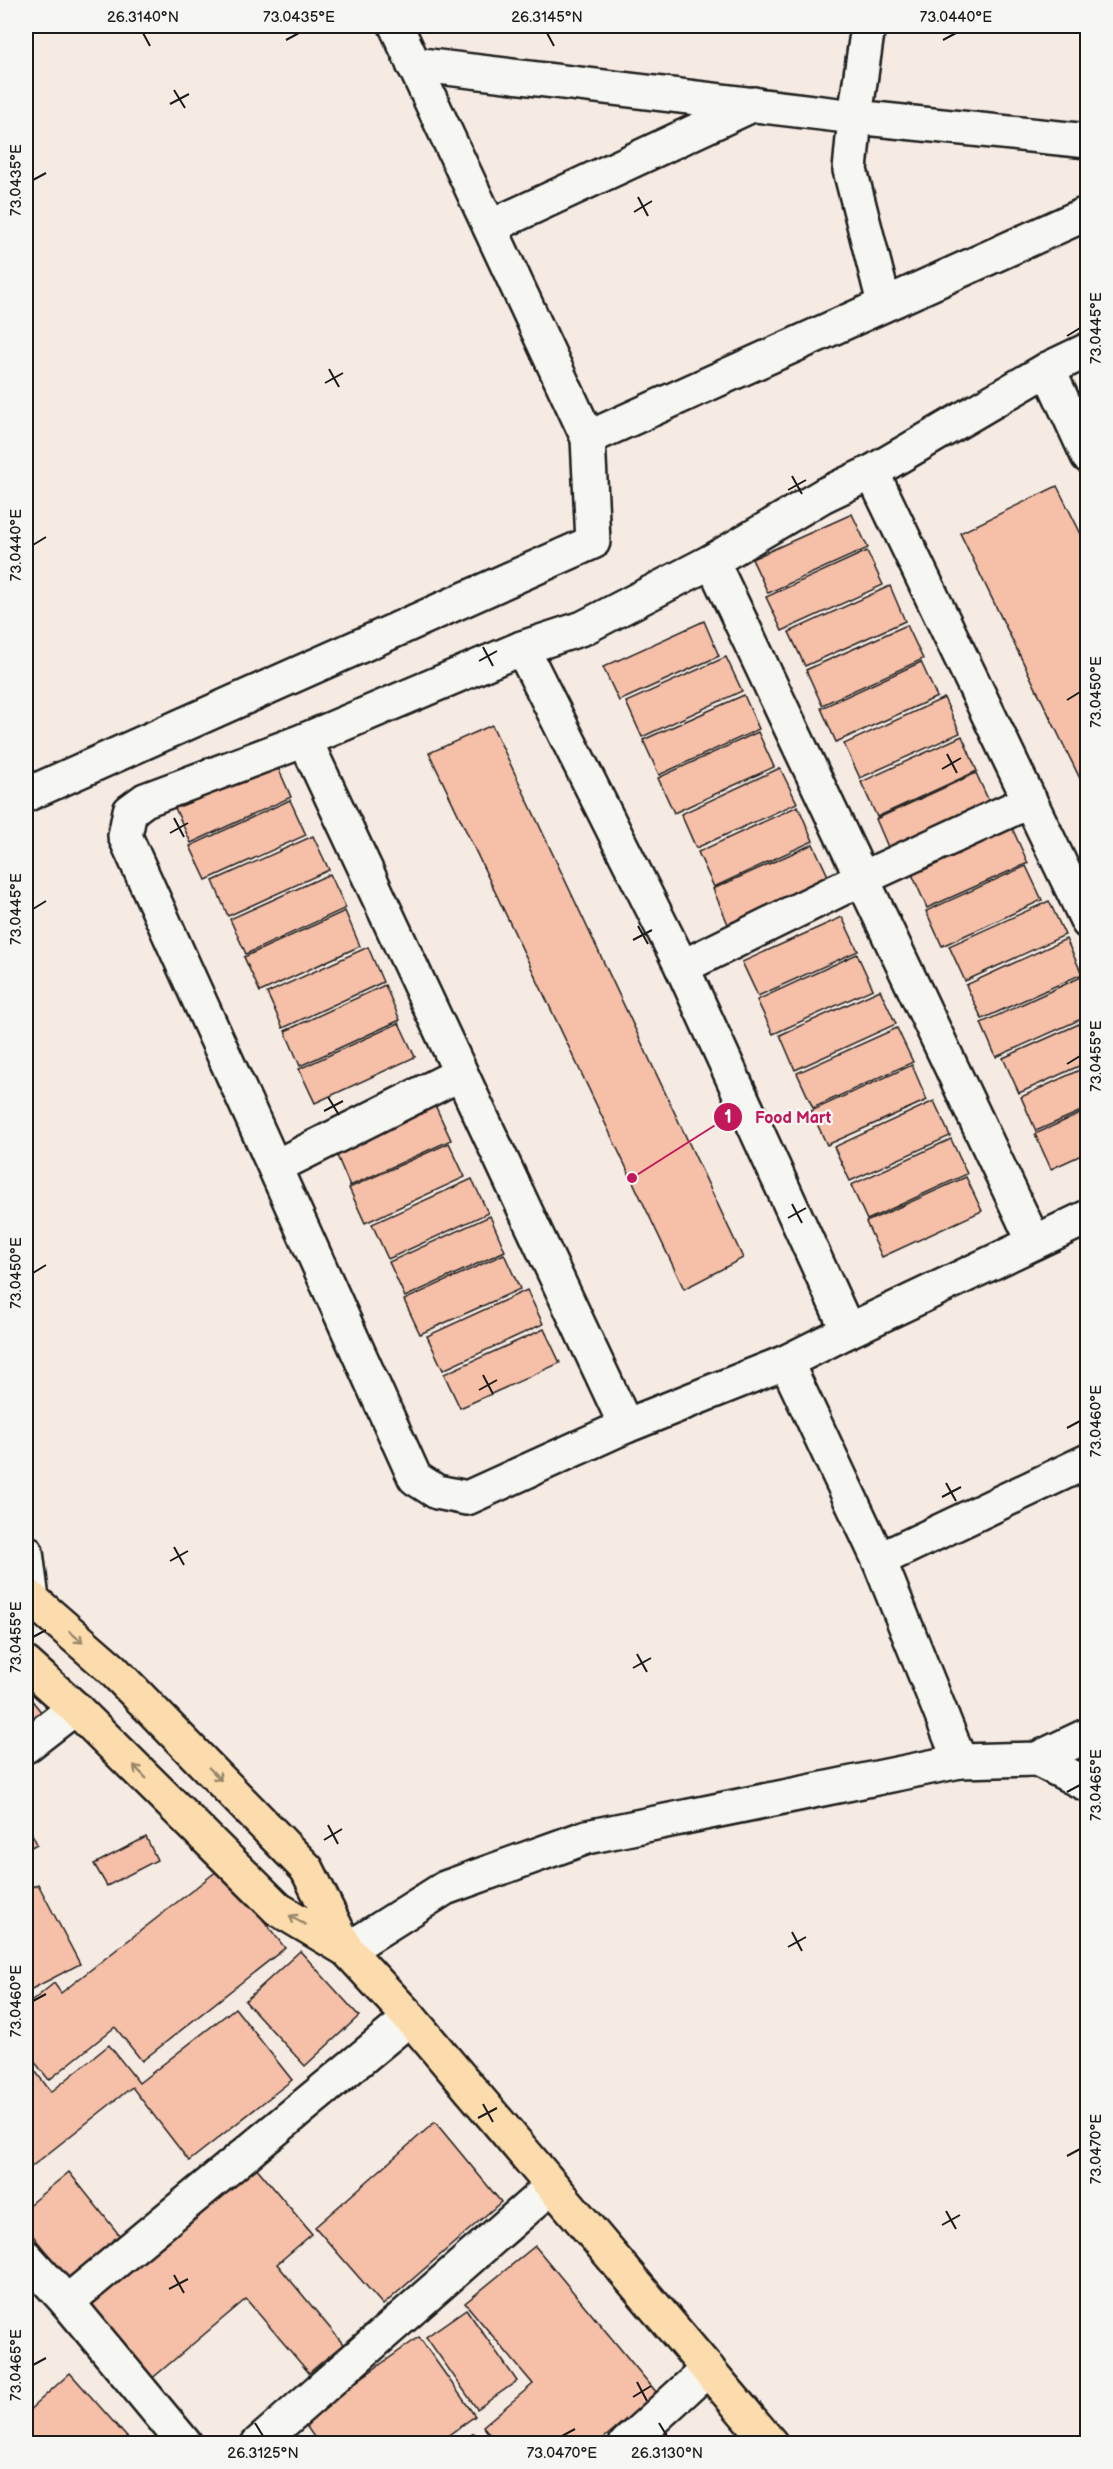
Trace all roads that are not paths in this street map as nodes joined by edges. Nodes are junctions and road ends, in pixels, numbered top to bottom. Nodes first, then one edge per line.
1 (396, 26) edge
2 (868, 26) edge
3 (413, 64) junction
4 (753, 104) junction
5 (855, 117) junction
6 (1088, 141) edge
7 (1088, 213) edge
8 (490, 227) junction
9 (884, 303) junction
10 (1088, 350) edge
11 (1048, 369) junction
12 (588, 438) junction
13 (1088, 456) edge
14 (872, 472) junction
15 (712, 561) junction
16 (522, 648) junction
17 (305, 740) junction
18 (26, 795) edge
19 (1030, 801) junction
20 (861, 879) junction
21 (1088, 922) edge
22 (681, 967) junction
23 (460, 1074) junction
24 (274, 1167) junction
25 (1088, 1217) edge
26 (1034, 1242) junction
27 (848, 1331) junction
28 (786, 1362) junction
29 (626, 1426) junction
30 (1088, 1461) edge
31 (26, 1552) edge
32 (879, 1560) junction
33 (28, 1596) edge
34 (26, 1664) edge
35 (75, 1708) junction
36 (1088, 1735) edge
37 (26, 1746) edge
38 (1037, 1759) junction
39 (960, 1761) junction
40 (1088, 1785) edge
41 (347, 1950) junction
42 (410, 2018) junction
43 (551, 2187) junction
44 (26, 2257) edge
45 (67, 2302) junction
46 (708, 2369) junction
47 (185, 2444) edge
48 (258, 2444) edge
49 (626, 2444) edge
50 (771, 2444) edge

1 - 3 street
2 - 5 street
3 - 4 street
3 - 8 street
4 - 5 street
4 - 8 street
5 - 6 street
5 - 9 street
7 - 9 street
8 - 12 street
9 - 12 street
10 - 11 street
11 - 13 street
11 - 14 street
12 - 18 street
14 - 15 street
14 - 19 street
15 - 16 street
15 - 20 street
16 - 17 street
16 - 22 street
17 - 23 street
17 - 24 street
19 - 20 street
19 - 21 street
20 - 22 street
20 - 26 street
22 - 27 street
23 - 24 street
23 - 29 street
24 - 29 street
25 - 26 street
26 - 27 street
27 - 28 street
28 - 29 street
28 - 32 street
30 - 32 street
31 - 33 street
32 - 39 street
33 -> 41 main road
34 - 35 main road
35 - 37 street
41 -> 35 main road
36 - 38 street
38 - 39 street
38 - 40 street
39 - 41 street
41 - 42 main road
42 - 43 main road
42 - 45 street
43 - 46 main road
43 - 48 street
44 - 45 street
45 - 47 street
46 - 49 street
46 - 50 main road

